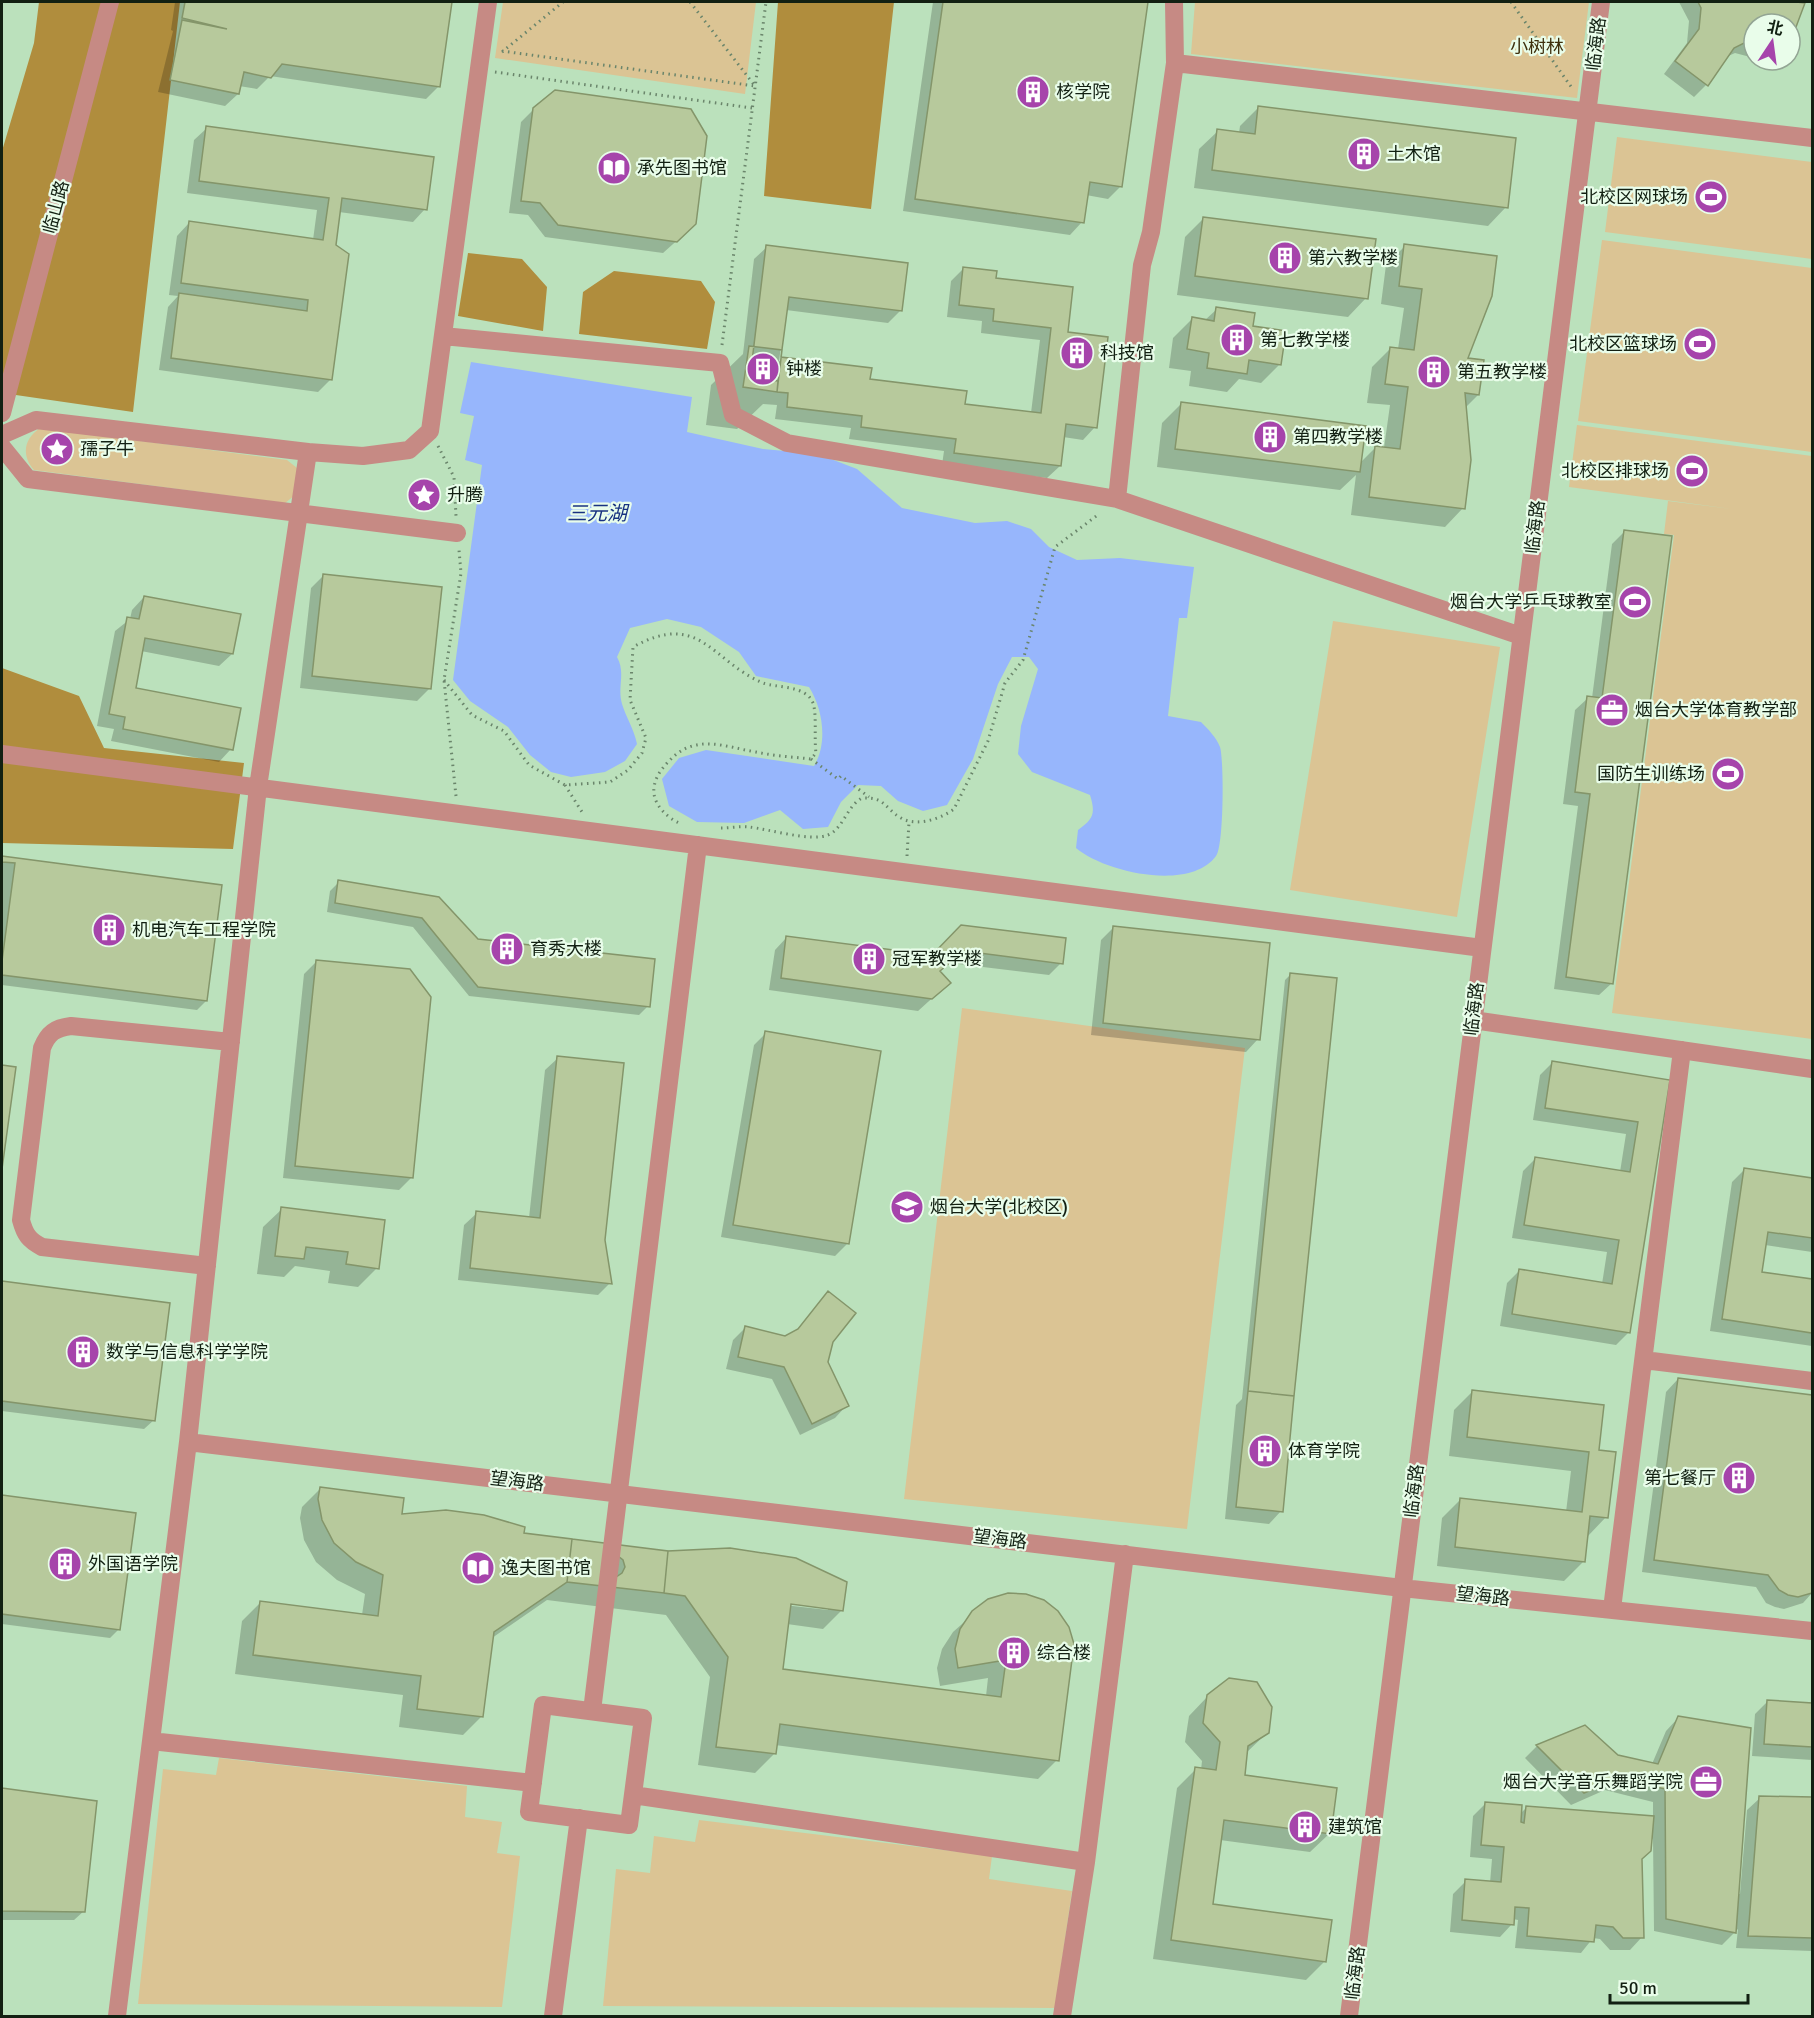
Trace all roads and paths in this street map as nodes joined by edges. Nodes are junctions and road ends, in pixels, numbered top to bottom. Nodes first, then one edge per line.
1 (110, 2) edge
2 (488, 2) edge
3 (563, 2) edge
4 (690, 2) edge
5 (766, 2) edge
6 (1174, 2) edge
7 (1511, 2) edge
8 (1601, 2) edge
9 (502, 51) junction
10 (1175, 63) junction
11 (479, 70) junction
12 (755, 86) junction
13 (752, 108) junction
14 (1587, 110) junction
15 (1812, 138) edge
16 (443, 336) junction
17 (720, 363) junction
18 (2, 412) edge
19 (430, 431) junction
20 (2, 435) edge
21 (2, 447) edge
22 (308, 452) junction
23 (1117, 500) junction
24 (299, 514) junction
25 (457, 533) junction
26 (1521, 636) junction
27 (444, 680) junction
28 (2, 754) edge
29 (811, 759) junction
30 (565, 786) junction
31 (258, 787) junction
32 (869, 797) junction
33 (458, 814) junction
34 (909, 822) junction
35 (685, 825) dead end
36 (712, 829) dead end
37 (594, 832) junction
38 (698, 845) junction
39 (906, 873) junction
40 (1482, 948) junction
41 (1473, 1020) junction
42 (231, 1042) junction
43 (1683, 1050) junction
44 (1812, 1069) edge
45 (207, 1266) junction
46 (1644, 1360) junction
47 (1812, 1381) edge
48 (188, 1442) junction
49 (620, 1494) junction
50 (1125, 1554) junction
51 (1402, 1588) junction
52 (1612, 1609) junction
53 (1812, 1631) edge
54 (592, 1711) junction
55 (151, 1741) junction
56 (532, 1783) junction
57 (633, 1795) junction
58 (579, 1818) junction
59 (1086, 1862) junction
60 (117, 2016) edge
61 (553, 2016) edge
62 (1062, 2016) edge
63 (1349, 2016) edge

1 - 18 street, 临山路
2 - 11 street
3 - 9 path
4 - 12 path
5 - 12 path
6 - 10 street
7 - 14 path
8 - 14 street, 临海路
9 - 11 path
9 - 12 path
10 - 14 street
10 - 23 street
11 - 13 path
11 - 16 street
12 - 13 path
13 - 17 path
14 - 15 street
14 - 26 street, 临海路
16 - 17 street
16 - 19 street
17 - 23 street
19 - 22 street
19 - 25 path
20 - 22 street
21 - 24 street
22 - 24 street
23 - 26 street
23 - 34 path
24 - 25 street
24 - 31 street
25 - 27 path
26 - 40 street, 临海路
27 - 30 path
27 - 33 path
28 - 31 street
29 - 30 path
29 - 32 path
29 - 35 path
30 - 37 path
31 - 33 street
31 - 42 street
32 - 34 path
32 - 36 path
33 - 37 street
34 - 39 path
37 - 38 street
38 - 39 street
38 - 49 street
39 - 40 street
40 - 41 street, 临海路
41 - 43 street
41 - 51 street, 临海路
42 - 45 street
42 - 45 street
43 - 44 street
43 - 46 street
45 - 48 street
46 - 47 street
46 - 52 street
48 - 49 street, 望海路
48 - 55 street
49 - 50 street, 望海路
49 - 54 street
50 - 51 street, 望海路
50 - 59 street
51 - 52 street, 望海路
51 - 63 street, 临海路
52 - 53 street, 望海路
54 - 56 street
54 - 57 street
55 - 56 street
55 - 60 street
56 - 58 street
57 - 58 street
57 - 59 street
58 - 61 street
59 - 62 street

